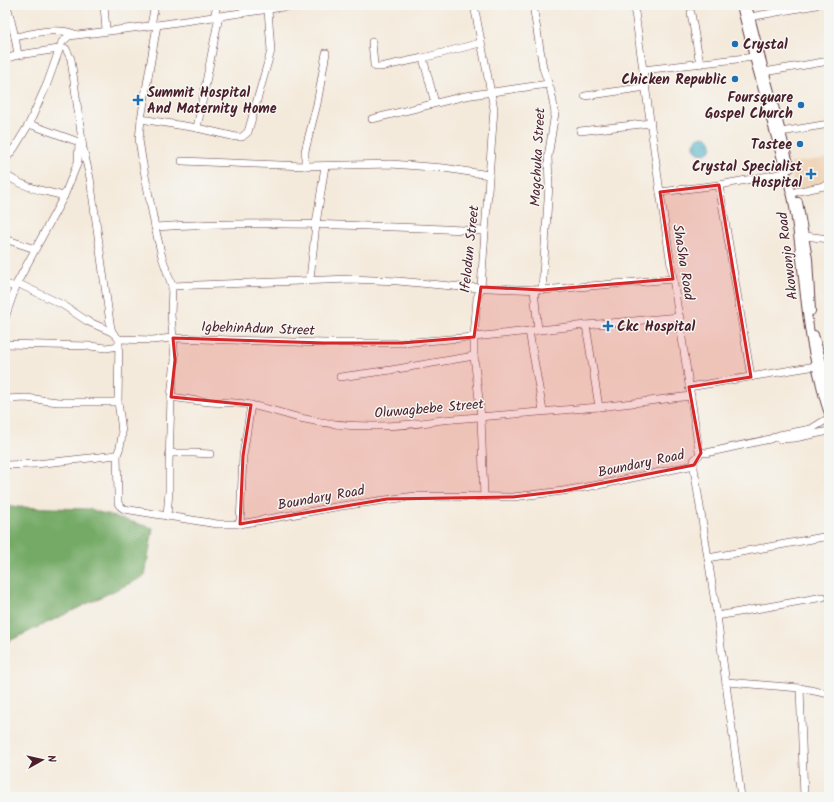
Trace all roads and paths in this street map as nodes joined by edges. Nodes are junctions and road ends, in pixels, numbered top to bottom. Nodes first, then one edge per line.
1 (7, 5) edge
2 (104, 5) edge
3 (155, 5) edge
4 (217, 5) edge
5 (297, 5) edge
6 (474, 5) edge
7 (533, 5) edge
8 (634, 5) edge
9 (741, 5) edge
10 (747, 5) edge
11 (816, 5) edge
12 (268, 9) junction
13 (691, 13) dead end
14 (217, 16) junction
15 (750, 17) junction
16 (154, 25) junction
17 (106, 30) junction
18 (77, 35) junction
19 (15, 36) junction
20 (372, 42) dead end
21 (480, 43) junction
22 (63, 49) junction
23 (326, 53) dead end
24 (18, 55) junction
25 (754, 57) junction
26 (423, 58) junction
27 (5, 59) edge
28 (829, 61) edge
29 (700, 64) junction
30 (643, 70) junction
31 (764, 77) junction
32 (548, 84) junction
33 (646, 87) junction
34 (73, 88) junction
35 (491, 92) junction
36 (585, 96) dead end
37 (435, 103) junction
38 (142, 119) junction
39 (372, 119) dead end
40 (651, 123) junction
41 (29, 124) junction
42 (829, 124) edge
43 (197, 128) junction
44 (580, 131) dead end
45 (782, 132) junction
46 (81, 145) junction
47 (5, 160) edge
48 (182, 161) dead end
49 (305, 166) junction
50 (325, 166) junction
51 (785, 173) junction
52 (5, 174) edge
53 (489, 176) junction
54 (719, 185) junction
55 (829, 185) edge
56 (660, 192) junction
57 (796, 192) junction
58 (64, 196) junction
59 (316, 224) junction
60 (155, 227) junction
61 (486, 231) junction
62 (5, 239) edge
63 (829, 239) edge
64 (804, 241) junction
65 (35, 249) junction
66 (310, 279) junction
67 (673, 279) junction
68 (5, 284) edge
69 (17, 285) junction
70 (172, 286) junction
71 (481, 287) junction
72 (534, 290) junction
73 (542, 290) junction
74 (680, 317) junction
75 (5, 318) edge
76 (586, 325) junction
77 (538, 330) junction
78 (530, 331) junction
79 (112, 332) junction
80 (474, 337) junction
81 (173, 338) junction
82 (119, 342) junction
83 (5, 344) edge
84 (474, 356) junction
85 (816, 366) junction
86 (827, 374) edge
87 (340, 377) dead end
88 (751, 377) junction
89 (829, 386) edge
90 (689, 387) junction
91 (691, 396) junction
92 (171, 397) junction
93 (5, 399) edge
94 (118, 402) junction
95 (251, 405) junction
96 (599, 406) junction
97 (543, 411) junction
98 (829, 412) edge
99 (481, 417) junction
100 (829, 418) edge
101 (829, 431) edge
102 (770, 439) junction
103 (701, 452) junction
104 (169, 453) junction
105 (210, 454) dead end
106 (117, 455) junction
107 (5, 465) edge
108 (694, 465) junction
109 (484, 497) junction
110 (167, 516) junction
111 (240, 524) junction
112 (829, 536) edge
113 (708, 558) junction
114 (823, 597) dead end
115 (717, 616) junction
116 (726, 682) junction
117 (800, 688) junction
118 (829, 694) edge
119 (741, 797) edge
120 (804, 797) edge

1 - 19 street
2 - 17 street
3 - 16 street
4 - 14 street
5 - 12 street
6 - 21 street, Ifelodun Street
7 - 32 street, Magchuka Street
8 - 30 street, ShaSha Road
9 - 25 main road, Akowonjo Road
10 - 15 main road, Akowonjo Road
11 - 15 street
12 - 14 street
12 - 43 street
13 - 29 street
14 - 16 street
14 - 43 street
15 - 31 main road, Akowonjo Road
16 - 17 street
16 - 38 street
17 - 18 street
18 - 19 street
18 - 22 street
19 - 24 street
20 - 26 street
21 - 26 street
21 - 35 street, Ifelodun Street
22 - 24 street
22 - 34 street
22 - 34 street
22 - 41 street
23 - 49 street
24 - 27 street
25 - 29 street
25 - 31 main road, Akowonjo Road
26 - 37 street
28 - 31 street
29 - 30 street
30 - 33 street, ShaSha Road
31 - 45 main road, Akowonjo Road
31 - 51 main road, Akowonjo Road
32 - 35 street
32 - 73 street, Magchuka Street
33 - 36 street
33 - 40 street, ShaSha Road
34 - 46 street
35 - 37 street
35 - 53 street, Ifelodun Street
37 - 39 street
38 - 43 street
38 - 60 street
40 - 44 street
40 - 56 street, ShaSha Road
41 - 46 street
41 - 47 street
42 - 45 street
45 - 57 main road, Akowonjo Road
46 - 58 street
46 - 79 street
48 - 49 street
49 - 50 street
50 - 53 street
50 - 59 street
51 - 54 street
51 - 64 main road, Akowonjo Road
52 - 58 street
53 - 61 street, Ifelodun Street
54 - 56 street
54 - 88 street
55 - 57 street
56 - 67 street, ShaSha Road
57 - 64 main road, Akowonjo Road
58 - 65 street
59 - 60 street
59 - 61 street
59 - 66 street
60 - 70 street
61 - 71 street, Ifelodun Street
62 - 65 street
63 - 64 street
64 - 85 main road, Akowonjo Road
64 - 86 main road, Akowonjo Road
65 - 69 street
66 - 70 street
66 - 71 street
67 - 73 street
67 - 74 street, ShaSha Road
68 - 69 street
69 - 75 street
69 - 79 street
70 - 81 street
71 - 72 street
71 - 80 street, Ifelodun Street
72 - 73 street
72 - 77 street
74 - 76 street, IgbehinAdun Street
74 - 90 street, ShaSha Road
76 - 77 street, IgbehinAdun Street
76 - 96 street
77 - 78 street, IgbehinAdun Street
78 - 80 street, IgbehinAdun Street
78 - 97 street
79 - 82 street
80 - 81 street, IgbehinAdun Street
80 - 84 street, Ifelodun Street
81 - 82 street, IgbehinAdun Street
81 - 92 street
82 - 83 street, IgbehinAdun Street
82 - 94 street, Boundary Road
84 - 87 street
84 - 99 street, Ifelodun Street
85 - 88 street
85 - 98 main road, Akowonjo Road
86 - 89 main road, Akowonjo Road
88 - 90 street
90 - 91 street, ShaSha Road
91 - 96 street, Oluwagbebe Street
91 - 103 street, ShaSha Road
92 - 95 street, Oluwagbebe Street
92 - 104 street
93 - 94 street
94 - 106 street, Boundary Road
95 - 99 street, Oluwagbebe Street
95 - 111 street
96 - 97 street, Oluwagbebe Street
97 - 99 street, Oluwagbebe Street
99 - 109 street, Ifelodun Street
100 - 102 street
101 - 102 street
102 - 103 street
103 - 108 street
104 - 105 street
104 - 110 street
106 - 107 street
106 - 110 street, Boundary Road
108 - 109 street, Boundary Road
108 - 113 street
109 - 111 street, Boundary Road
110 - 111 street, Boundary Road
112 - 113 street
113 - 115 street
114 - 115 street
115 - 116 street
116 - 117 street
116 - 119 street
117 - 118 street
117 - 120 street

